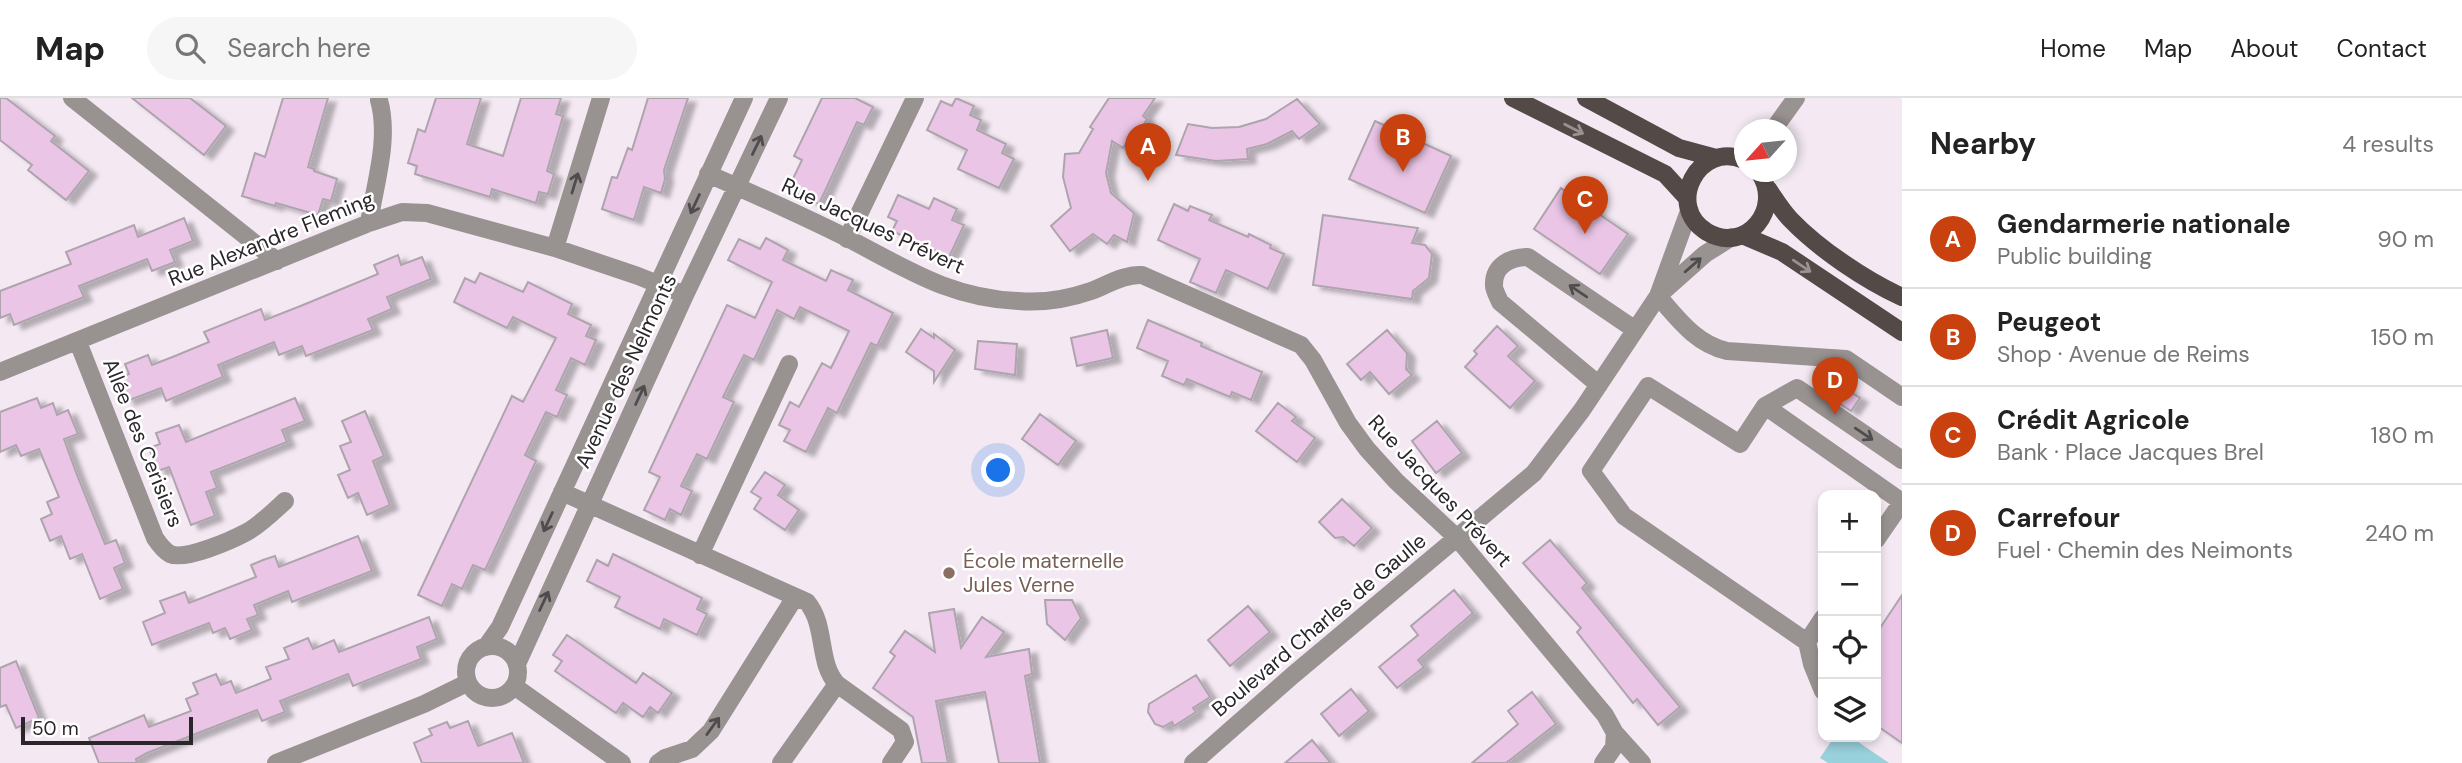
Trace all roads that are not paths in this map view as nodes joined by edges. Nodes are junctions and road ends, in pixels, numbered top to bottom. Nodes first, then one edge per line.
1 (73, 98) edge
2 (601, 98) edge
3 (744, 98) edge
4 (779, 98) edge
5 (915, 98) edge
6 (1513, 98) edge
7 (1586, 98) edge
8 (1796, 98) edge
9 (379, 100) edge
10 (1781, 119) edge
11 (1716, 158) junction
12 (1734, 158) edge
13 (708, 174) junction
14 (1764, 182) edge
15 (736, 187) junction
16 (1768, 190) junction
17 (1688, 204) junction
18 (369, 223) junction
19 (1737, 236) junction
20 (847, 239) junction
21 (555, 248) junction
22 (277, 261) junction
23 (658, 283) junction
24 (685, 295) junction
25 (1658, 296) junction
26 (1902, 297) edge
27 (1634, 329) junction
28 (1902, 332) edge
29 (78, 342) junction
30 (789, 364) dead end
31 (0, 372) edge
32 (1599, 385) junction
33 (1902, 397) edge
34 (1765, 406) junction
35 (1902, 460) edge
36 (562, 492) junction
37 (285, 501) dead end
38 (1902, 502) edge
39 (589, 505) junction
40 (1881, 533) edge
41 (1457, 538) junction
42 (700, 555) junction
43 (795, 597) junction
44 (1818, 626) edge
45 (1807, 642) junction
46 (486, 647) junction
47 (517, 664) junction
48 (1818, 679) edge
49 (467, 683) junction
50 (837, 684) junction
51 (514, 686) junction
52 (1615, 733) junction
53 (612, 760) edge
54 (276, 763) edge
55 (658, 763) edge
56 (781, 763) edge
57 (891, 763) edge
58 (1193, 763) edge
59 (1603, 763) edge
60 (1642, 763) edge

1 - 22 street
21 -> 2 street
3 - 13 street, Avenue des Nelmonts
15 -> 4 street, Avenue des Nelmonts
5 - 20 street
6 -> 17 main road
7 - 11 main road
8 - 10 street
9 - 18 street
11 - 12 main road
11 - 17 main road
13 - 15 street, Rue Jacques Prévert
13 -> 23 street, Avenue des Nelmonts
14 - 16 main road
15 - 20 street, Rue Jacques Prévert
15 - 24 street, Avenue des Nelmonts
16 - 19 main road
16 - 26 main road
17 - 19 main road
17 - 25 street, Boulevard Charles de Gaulle
18 - 21 street, Rue Alexandre Fleming
18 - 22 street, Rue Alexandre Fleming
25 -> 19 street, Boulevard Charles de Gaulle
19 -> 28 main road
20 - 41 street, Rue Jacques Prévert
21 - 23 street, Rue Alexandre Fleming
22 - 29 street, Rue Alexandre Fleming
23 - 24 street, Rue Alexandre Fleming
23 - 36 street, Avenue des Nelmonts
39 -> 24 street, Avenue des Nelmonts
25 - 27 street, Boulevard Charles de Gaulle
25 - 33 street
27 - 32 street, Boulevard Charles de Gaulle
27 -> 32 street
29 - 31 street, Rue Alexandre Fleming
29 - 37 street, Allée des Cerisiers
30 - 42 street
32 - 41 street, Boulevard Charles de Gaulle
34 -> 35 street
34 - 38 street
34 - 45 street
36 - 39 street
36 -> 46 street, Avenue des Nelmonts
38 - 40 street
39 - 42 street
47 -> 39 street, Avenue des Nelmonts
41 - 52 street, Rue Jacques Prévert
41 - 58 street, Boulevard Charles de Gaulle
42 - 43 street
43 - 50 street
55 -> 43 street
44 - 45 street
45 - 48 street
46 - 47 street
46 - 49 street, Avenue des Nelmonts
47 - 51 street, Avenue des Nelmonts
49 - 51 street
49 - 54 street
50 - 56 street
50 - 57 street
51 - 53 street
52 - 59 street
52 - 60 street, Rue Jacques Prévert

